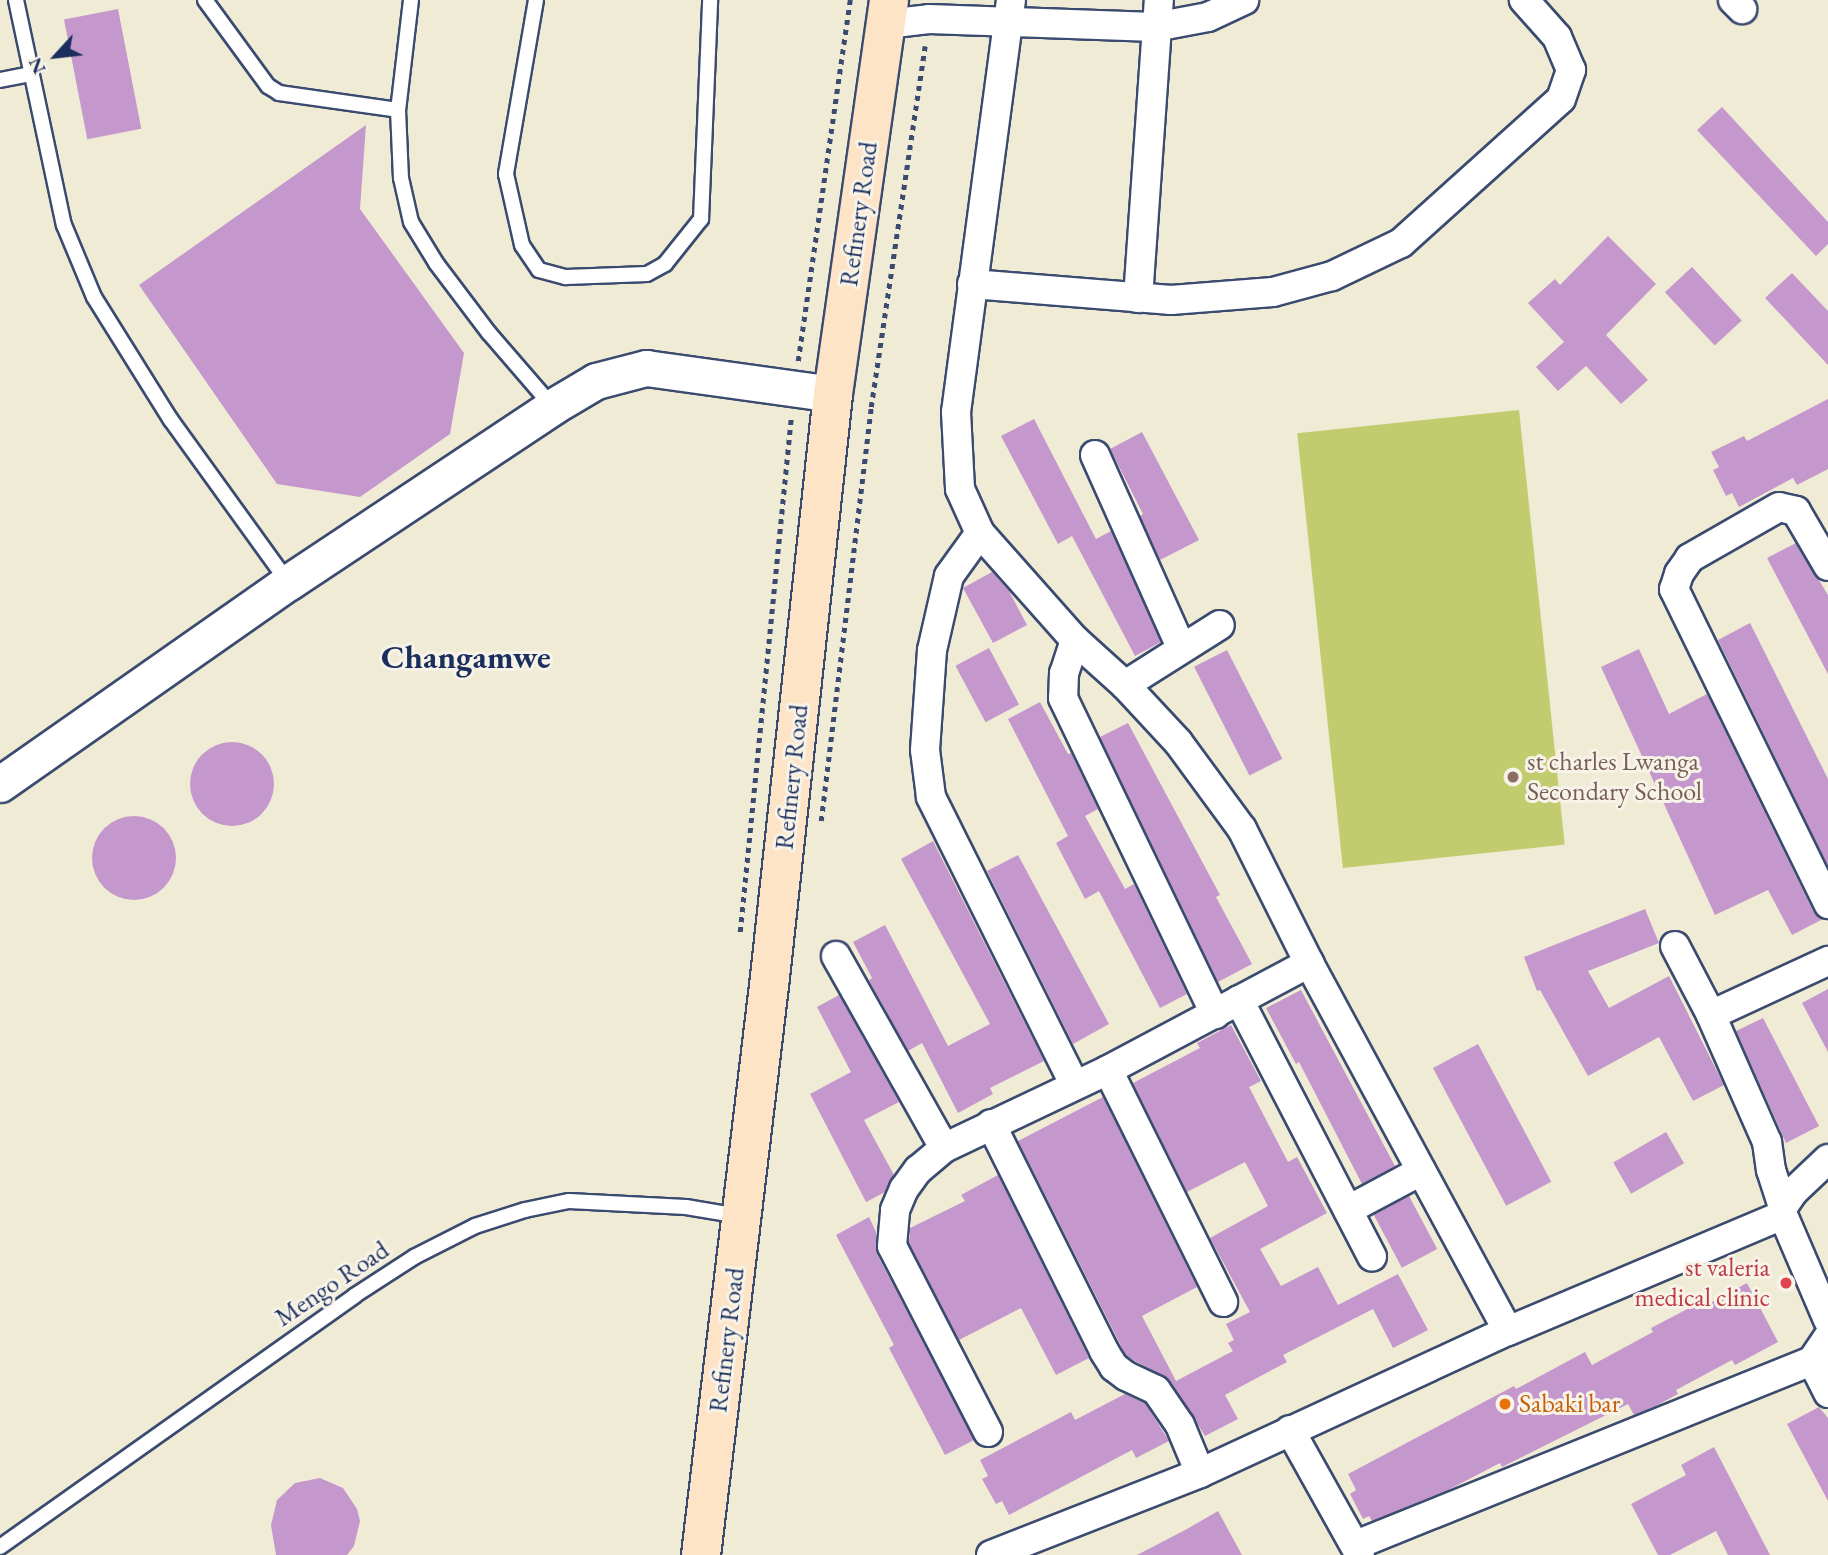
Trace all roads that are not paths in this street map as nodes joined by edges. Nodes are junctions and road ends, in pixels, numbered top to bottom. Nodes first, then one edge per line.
1 (16, 0) edge
2 (205, 0) edge
3 (411, 0) edge
4 (536, 0) edge
5 (710, 0) edge
6 (1244, 0) edge
7 (1524, 0) edge
8 (887, 12) edge
9 (1010, 12) edge
10 (1157, 14) edge
11 (31, 74) junction
12 (0, 80) edge
13 (398, 110) junction
14 (972, 284) junction
15 (1138, 298) junction
16 (833, 394) junction
17 (552, 407) junction
18 (1095, 455) dead end
19 (980, 533) junction
20 (1828, 566) edge
21 (289, 582) junction
22 (1220, 625) dead end
23 (1075, 640) junction
24 (1181, 647) junction
25 (1125, 685) junction
26 (0, 784) edge
27 (1828, 904) edge
28 (1675, 946) dead end
29 (836, 956) dead end
30 (1828, 961) edge
31 (1309, 962) junction
32 (1239, 1000) junction
33 (1216, 1014) junction
34 (1711, 1015) junction
35 (1108, 1070) junction
36 (1074, 1084) junction
37 (991, 1124) junction
38 (944, 1148) junction
39 (1828, 1159) edge
40 (1422, 1171) junction
41 (1348, 1210) junction
42 (1783, 1211) junction
43 (741, 1217) junction
44 (1372, 1257) dead end
45 (1223, 1302) dead end
46 (1828, 1320) edge
47 (1508, 1331) junction
48 (1828, 1337) edge
49 (1812, 1361) junction
50 (1828, 1393) edge
51 (1290, 1430) junction
52 (988, 1432) dead end
53 (1200, 1473) junction
54 (0, 1547) edge
55 (1358, 1550) edge
56 (701, 1555) edge
57 (991, 1555) edge

1 - 11 lane
2 - 13 lane
3 - 13 lane
4 - 5 lane
6 - 10 street
7 - 15 street
8 - 9 street
8 - 16 main road, Refinery Road
9 - 10 street
9 - 14 street
10 - 15 street
11 - 12 lane
11 - 21 lane
13 - 17 lane
14 - 15 street
14 - 19 street
16 - 17 street
16 - 43 main road, Refinery Road
17 - 21 street
18 - 24 street
19 - 23 street
19 - 36 street
20 - 27 street
21 - 26 street
22 - 24 street
23 - 25 street
23 - 33 street
24 - 25 street
25 - 31 street
28 - 34 street
29 - 38 street
30 - 34 street
31 - 32 street
31 - 40 street
32 - 33 street
32 - 41 street
33 - 35 street
34 - 42 street
35 - 36 street
35 - 45 street
36 - 37 street
37 - 38 street
37 - 53 street
38 - 52 street
39 - 42 street
40 - 41 street
40 - 47 street
41 - 44 street
42 - 46 street
42 - 47 street
43 - 54 lane, Mengo Road
43 - 56 main road, Refinery Road
47 - 51 street
48 - 49 street
49 - 50 street
49 - 55 street
51 - 53 street
51 - 55 street
53 - 57 street

